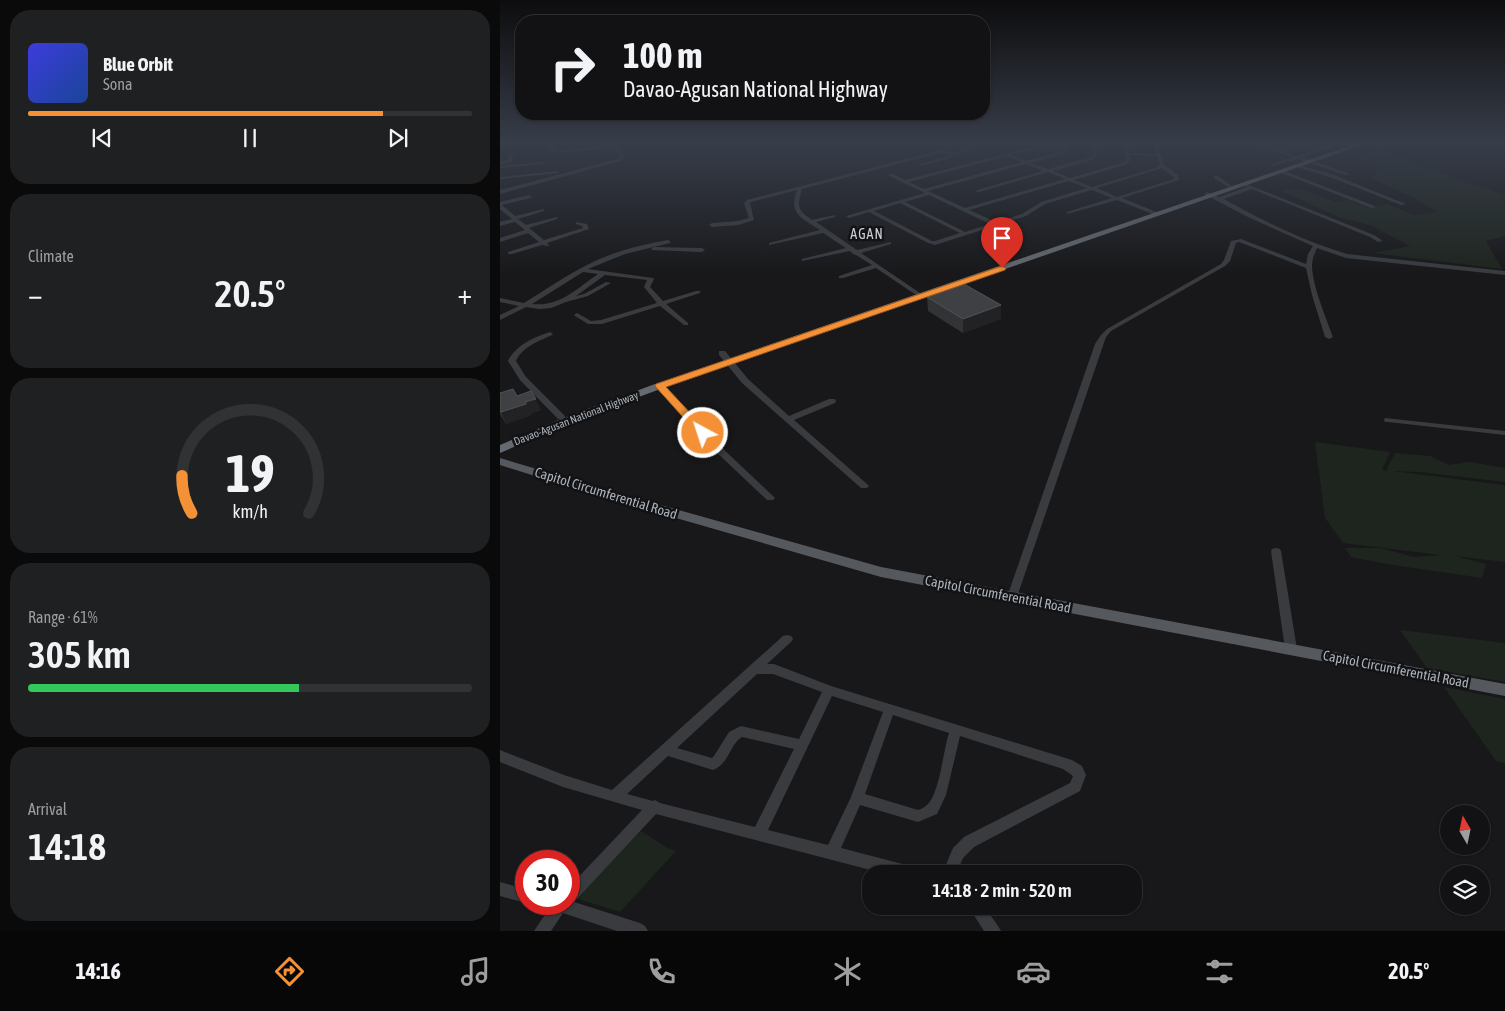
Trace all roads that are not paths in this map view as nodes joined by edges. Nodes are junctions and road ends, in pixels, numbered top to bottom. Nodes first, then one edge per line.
1 (515, 187) edge
2 (809, 187) edge
3 (919, 187) edge
4 (944, 187) edge
5 (989, 187) edge
6 (1041, 187) edge
7 (1089, 187) edge
8 (1098, 187) edge
9 (1153, 187) edge
10 (1228, 187) edge
11 (1245, 187) edge
12 (1254, 187) edge
13 (1323, 187) edge
14 (1361, 187) edge
15 (1093, 189) junction
16 (800, 190) junction
17 (976, 191) dead end
18 (500, 192) edge
19 (928, 192) junction
20 (1213, 196) junction
21 (529, 197) dead end
22 (1118, 198) junction
23 (899, 201) junction
24 (1402, 204) dead end
25 (500, 205) edge
26 (1373, 207) dead end
27 (967, 209) junction
28 (542, 210) dead end
29 (869, 210) junction
30 (507, 212) junction
31 (1069, 213) dead end
32 (1157, 213) junction
33 (500, 214) edge
34 (833, 216) dead end
35 (849, 216) dead end
36 (555, 218) dead end
37 (515, 219) junction
38 (811, 222) junction
39 (578, 223) dead end
40 (500, 224) edge
41 (995, 224) junction
42 (712, 225) dead end
43 (526, 229) junction
44 (823, 231) junction
45 (963, 233) junction
46 (500, 240) edge
47 (1380, 241) dead end
48 (668, 242) dead end
49 (771, 244) dead end
50 (889, 244) dead end
51 (546, 245) junction
52 (1316, 245) junction
53 (641, 248) junction
54 (849, 249) junction
55 (702, 250) dead end
56 (855, 253) junction
57 (510, 254) dead end
58 (804, 260) dead end
59 (876, 266) junction
60 (1309, 267) junction
61 (581, 270) junction
62 (604, 273) junction
63 (1505, 274) edge
64 (840, 277) dead end
65 (608, 283) dead end
66 (698, 292) dead end
67 (919, 295) junction
68 (500, 300) edge
69 (563, 300) junction
70 (662, 303) junction
71 (527, 304) junction
72 (577, 315) dead end
73 (500, 318) edge
74 (686, 324) dead end
75 (550, 334) dead end
76 (1329, 337) dead end
77 (725, 358) junction
78 (660, 386) junction
79 (832, 401) dead end
80 (561, 417) junction
81 (789, 419) junction
82 (1388, 420) dead end
83 (1505, 433) edge
84 (500, 443) edge
85 (500, 449) edge
86 (500, 461) edge
87 (864, 486) dead end
88 (770, 498) dead end
89 (1276, 551) dead end
90 (1012, 596) junction
91 (787, 639) dead end
92 (1291, 649) junction
93 (756, 669) junction
94 (829, 690) junction
95 (1505, 690) edge
96 (890, 708) junction
97 (956, 730) junction
98 (802, 745) junction
99 (666, 750) junction
100 (500, 756) edge
101 (614, 797) junction
102 (857, 798) junction
103 (654, 806) junction
104 (760, 834) junction
105 (832, 854) junction
106 (877, 865) edge
107 (953, 865) edge
108 (580, 882) edge
109 (500, 889) edge
110 (515, 893) edge
111 (580, 909) edge
112 (552, 915) edge
113 (981, 915) edge
114 (542, 931) edge
115 (640, 931) edge
116 (993, 931) edge

1 - 18 street
2 - 16 street
3 - 19 street
4 - 19 street
5 - 17 street
6 - 27 street
7 - 15 street
8 - 15 street
9 - 22 street
10 - 20 highway, Davao-Agusan National Highway
11 - 20 highway, Davao-Agusan National Highway
12 - 47 street
13 - 26 street
14 - 24 street
15 - 22 street
15 - 41 street
16 - 38 street
16 - 42 street
19 - 23 street
19 - 27 street
20 - 32 highway, Davao-Agusan National Highway
20 - 52 street
21 - 25 street
22 - 31 street
22 - 32 street
23 - 29 street
23 - 45 street
25 - 30 street
27 - 41 street
28 - 37 street
29 - 35 street
29 - 45 street
30 - 33 street
30 - 37 street
32 - 67 highway, Davao-Agusan National Highway
34 - 38 street
36 - 43 street
37 - 40 street
37 - 43 street
38 - 44 street
39 - 51 street
41 - 45 street
43 - 46 street
43 - 51 street
44 - 49 street
44 - 54 street
48 - 53 street
50 - 56 street
51 - 57 street
52 - 60 street
52 - 63 street
53 - 55 street
53 - 61 street
54 - 56 street
54 - 58 street
56 - 59 street
59 - 64 street
59 - 67 street
60 - 76 street
60 - 90 street
61 - 62 street
61 - 71 street
62 - 69 street
62 - 70 street
65 - 69 street
66 - 70 street
67 - 77 highway, Davao-Agusan National Highway
68 - 71 street
69 - 71 street
70 - 72 street
70 - 74 street
71 - 73 street
75 - 80 street
77 - 78 highway, Davao-Agusan National Highway
77 - 80 highway, Davao-Agusan National Highway
77 - 81 street
78 - 85 highway, Davao-Agusan National Highway
78 - 88 street
79 - 81 street
80 - 84 highway, Davao-Agusan National Highway
81 - 87 street
82 - 83 street
86 - 90 main road, Capitol Circumferential Road
89 - 92 street
90 - 92 main road, Capitol Circumferential Road
91 - 93 street
92 - 95 main road, Capitol Circumferential Road
93 - 94 street
93 - 99 street
94 - 96 street
94 - 98 street
96 - 97 street
96 - 102 street
97 - 102 street
97 - 107 street
98 - 99 street
98 - 104 street
99 - 101 street
100 - 101 street
101 - 103 street
102 - 105 street
103 - 104 street
103 - 108 street
104 - 105 street
105 - 106 street
109 - 110 street
111 - 115 street
112 - 114 street
113 - 116 street

